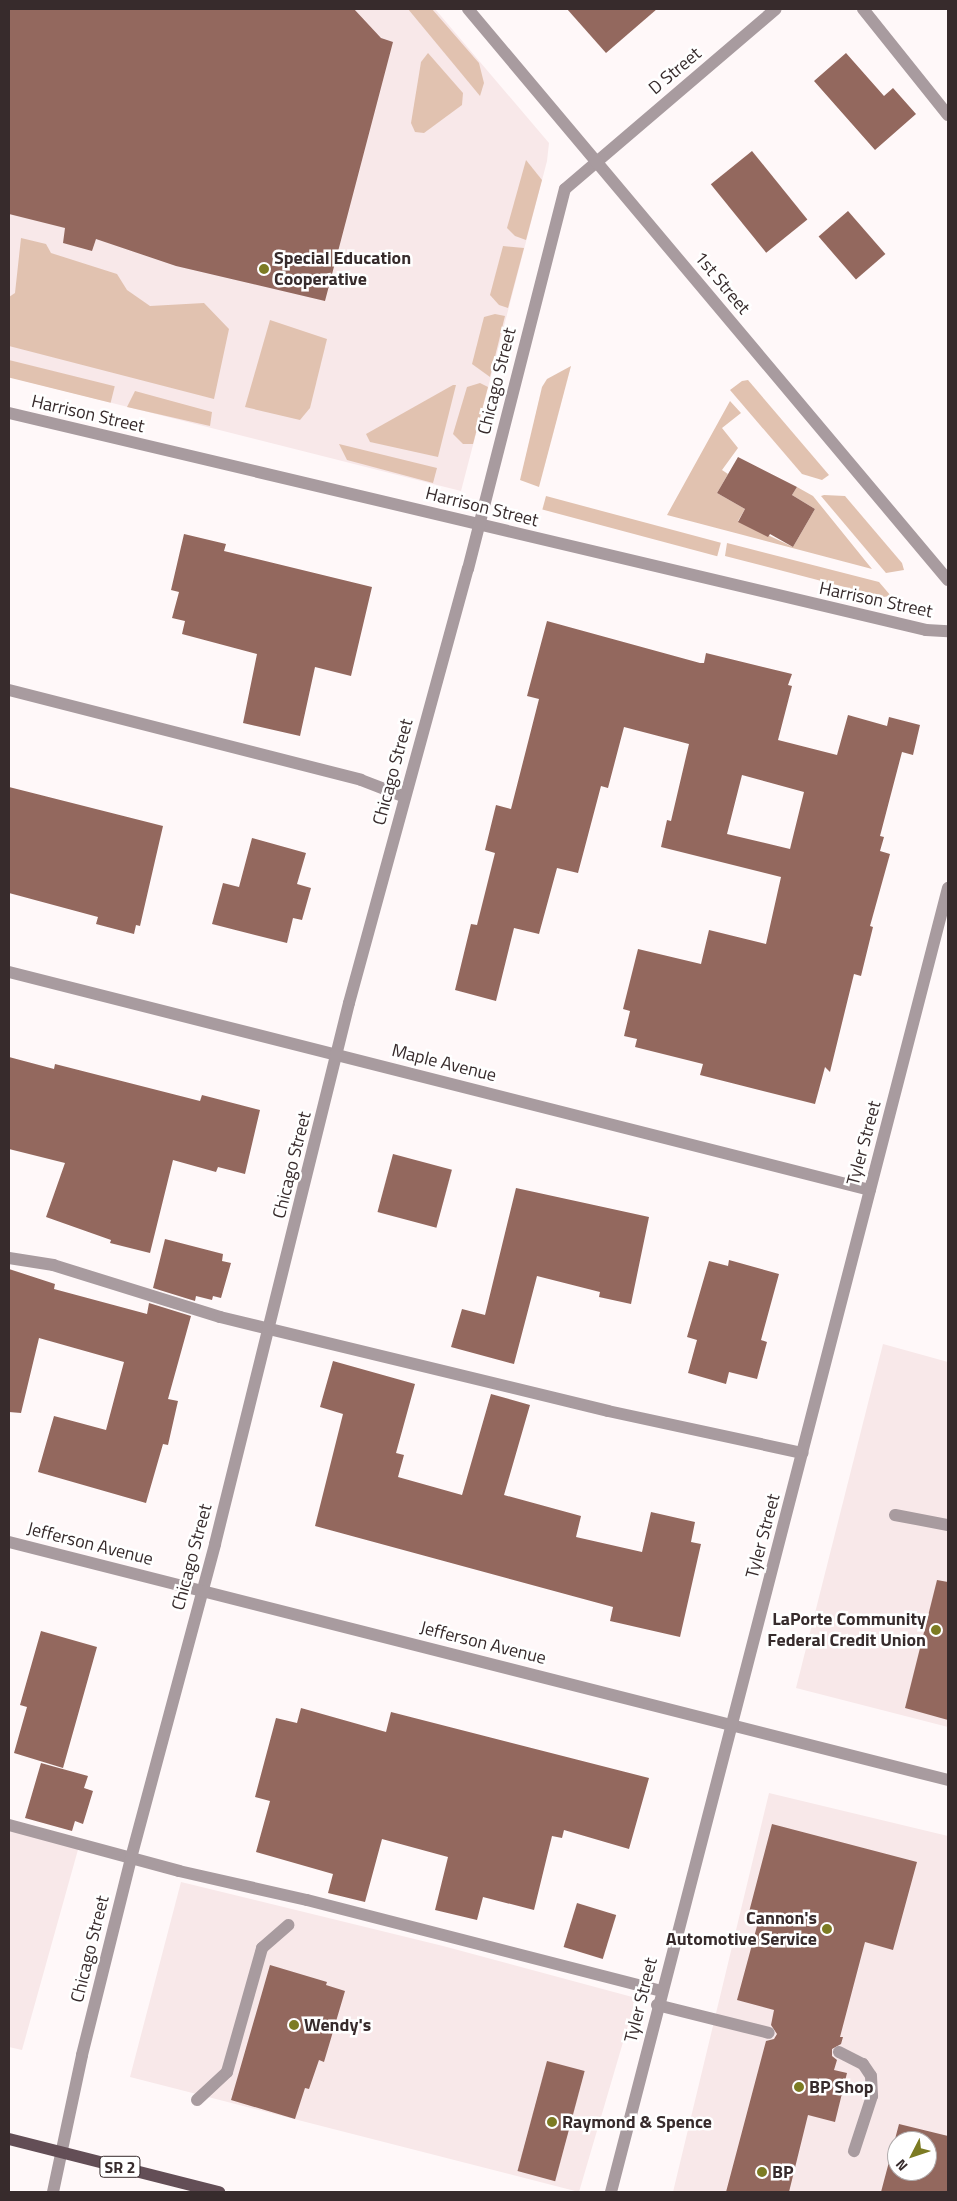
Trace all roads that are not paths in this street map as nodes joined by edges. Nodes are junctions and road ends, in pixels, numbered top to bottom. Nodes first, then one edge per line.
1 (468, 9) edge
2 (776, 9) edge
3 (863, 9) edge
4 (948, 115) edge
5 (596, 161) junction
6 (9, 413) edge
7 (479, 524) junction
8 (948, 580) edge
9 (948, 631) edge
10 (9, 690) edge
11 (405, 798) junction
12 (948, 888) edge
13 (9, 972) edge
14 (338, 1055) junction
15 (870, 1190) junction
16 (9, 1258) edge
17 (268, 1328) junction
18 (803, 1453) junction
19 (895, 1515) dead end
20 (948, 1525) edge
21 (9, 1542) edge
22 (201, 1590) junction
23 (732, 1724) junction
24 (948, 1780) edge
25 (9, 1825) edge
26 (131, 1858) junction
27 (288, 1926) dead end
28 (661, 1991) junction
29 (657, 2005) junction
30 (768, 2033) dead end
31 (839, 2052) dead end
32 (197, 2100) dead end
33 (9, 2139) edge
34 (854, 2151) dead end
35 (62, 2153) junction
36 (53, 2192) edge
37 (219, 2192) edge
38 (611, 2192) edge

1 - 5 street, 1st Street
2 - 5 street, D Street
3 - 4 street
5 - 7 street, Chicago Street
5 - 8 street, 1st Street
6 - 7 street, Harrison Street
7 - 9 street, Harrison Street
7 - 11 street, Chicago Street
10 - 11 street
11 - 14 street, Chicago Street
12 - 15 street, Tyler Street
13 - 14 street, Maple Avenue
14 - 15 street, Maple Avenue
14 - 17 street, Chicago Street
15 - 18 street, Tyler Street
16 - 17 street
17 - 18 street
17 - 22 street, Chicago Street
18 - 23 street, Tyler Street
19 - 20 street
21 - 22 street, Jefferson Avenue
22 - 23 street, Jefferson Avenue
22 - 26 street, Chicago Street
23 - 24 street, Jefferson Avenue
23 - 28 street, Tyler Street
25 - 26 street
26 - 28 street
26 - 35 street, Chicago Street
27 - 32 street
28 - 29 street, Tyler Street
29 - 30 street
29 - 38 street, Tyler Street
31 - 34 street
33 - 35 main road, SR 2
35 - 36 street, Chicago Street
35 - 37 main road, SR 2

